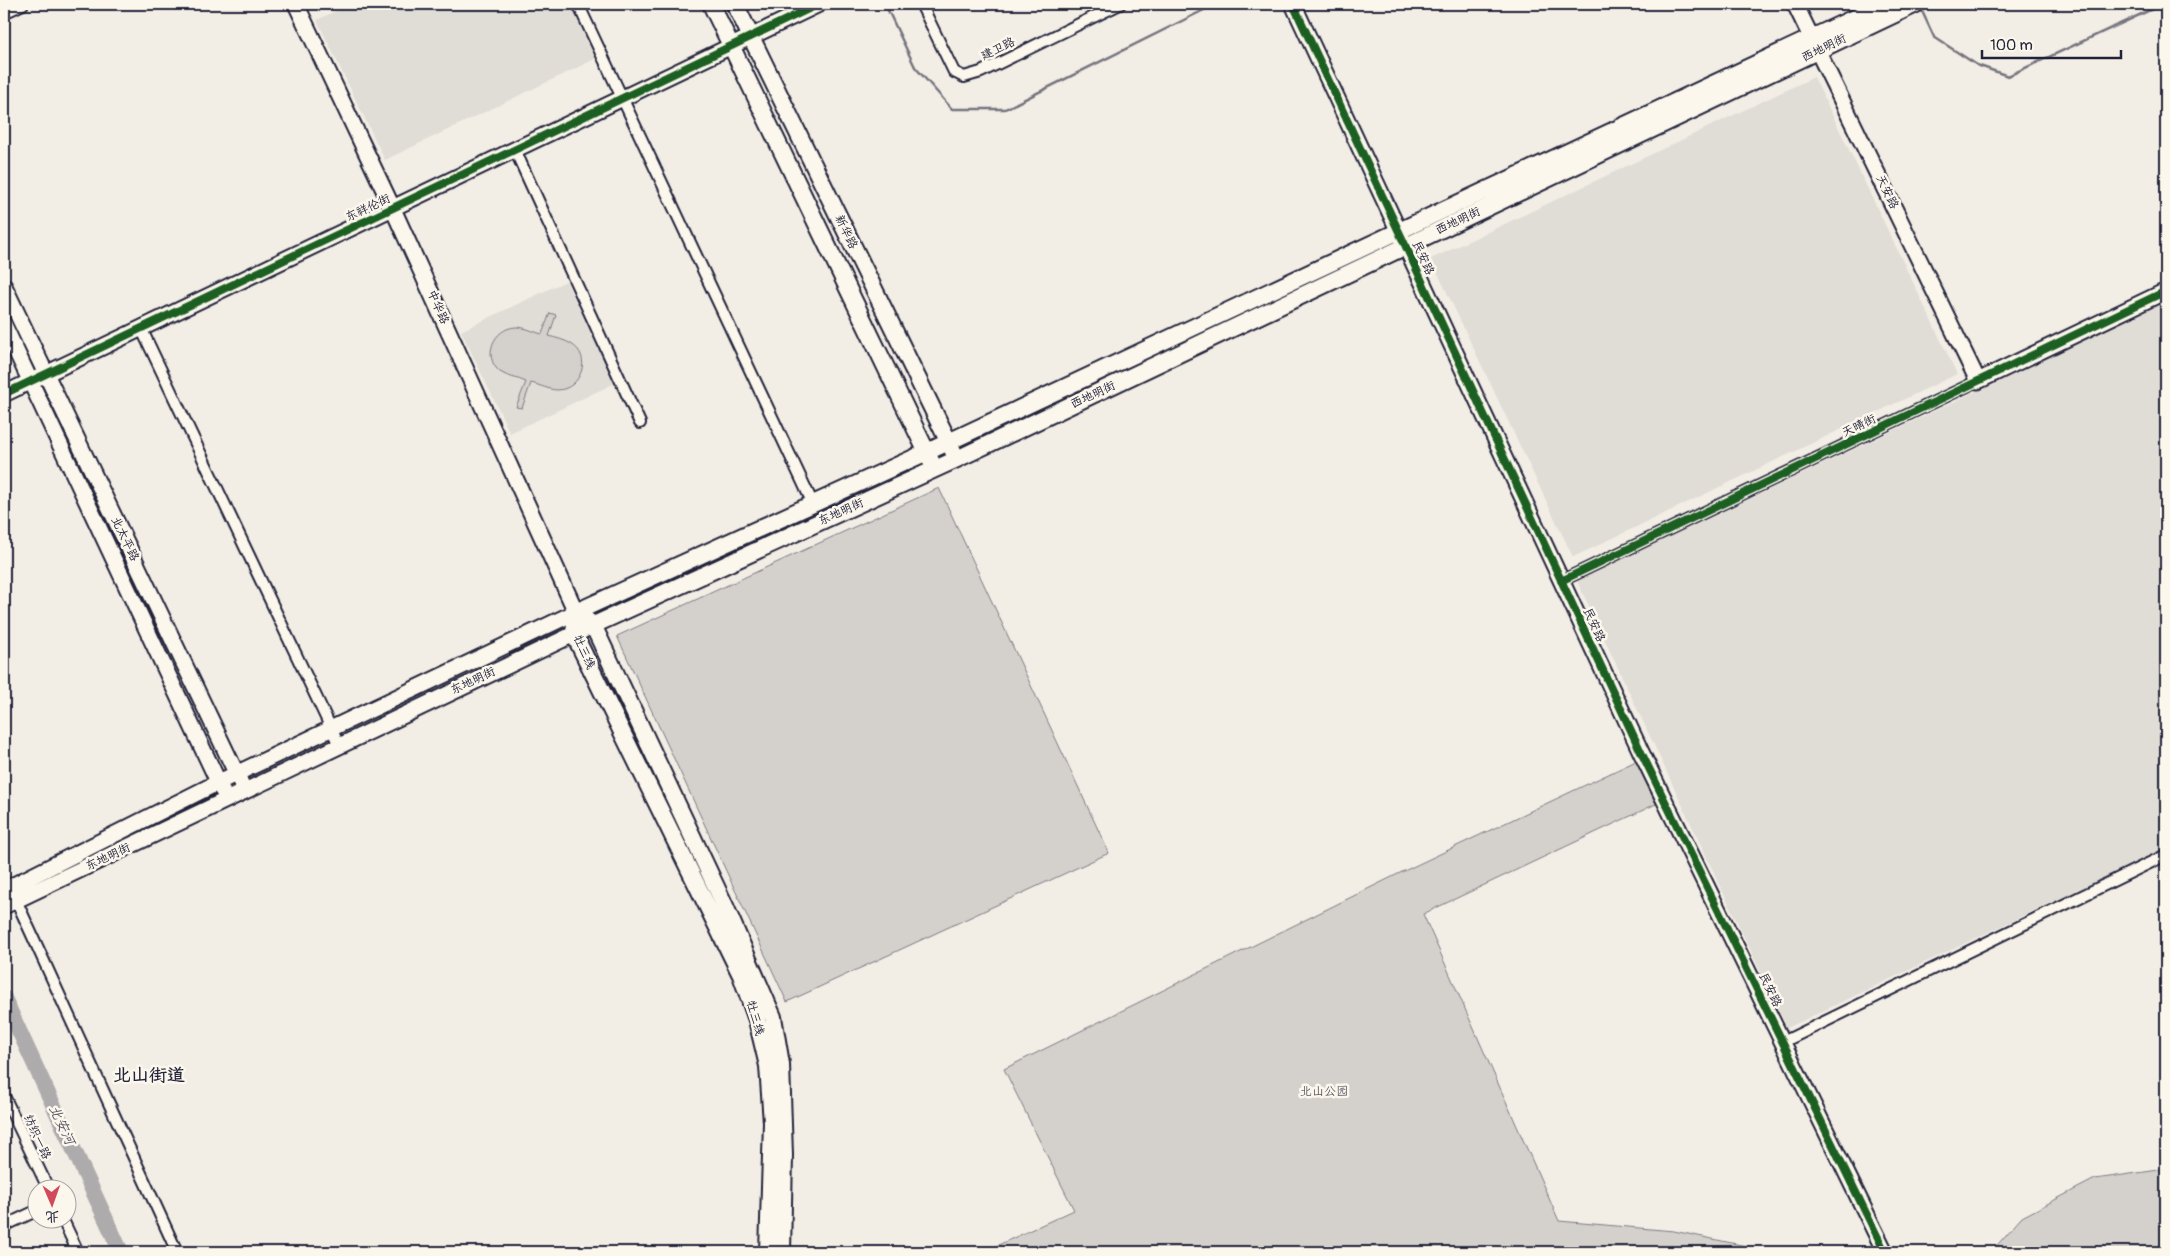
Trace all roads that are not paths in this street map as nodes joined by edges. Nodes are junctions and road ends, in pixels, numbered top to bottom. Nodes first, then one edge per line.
1 (23, 4) edge
2 (296, 4) edge
3 (578, 4) edge
4 (711, 4) edge
5 (735, 4) edge
6 (820, 4) edge
7 (921, 4) edge
8 (1120, 4) edge
9 (1293, 4) edge
10 (1795, 4) edge
11 (1884, 4) edge
12 (1916, 4) edge
13 (4, 13) edge
14 (741, 41) junction
15 (1815, 44) junction
16 (622, 98) junction
17 (515, 150) junction
18 (393, 209) junction
19 (1402, 239) junction
20 (4, 286) edge
21 (2166, 291) edge
22 (4, 325) edge
23 (141, 328) junction
24 (46, 374) junction
25 (30, 381) junction
26 (1978, 381) junction
27 (4, 394) edge
28 (640, 423) dead end
29 (938, 447) junction
30 (946, 464) junction
31 (813, 504) junction
32 (1562, 581) junction
33 (576, 612) junction
34 (593, 625) junction
35 (574, 634) junction
36 (331, 729) junction
37 (339, 745) junction
38 (237, 774) junction
39 (219, 782) junction
40 (245, 792) junction
41 (228, 801) junction
42 (2166, 855) edge
43 (4, 890) edge
44 (10, 903) edge
45 (1783, 1042) junction
46 (4, 1096) edge
47 (43, 1178) edge
48 (28, 1215) edge
49 (4, 1226) edge
50 (67, 1228) edge
51 (78, 1252) edge
52 (177, 1252) edge
53 (768, 1252) edge
54 (782, 1252) edge
55 (1885, 1252) edge

1 - 13 street
2 - 18 street, 中华路
3 - 16 street
4 - 14 main road
5 - 14 main road, 新华路
6 - 14 street, 东祥伦街
7 - 8 street, 建卫路
9 - 19 street, 民安路
10 - 15 street, 天安路
11 - 15 main road, 西地明街
12 - 15 main road, 西地明街
14 - 16 street, 东祥伦街
14 - 29 main road, 新华路
14 - 29 main road
15 - 19 main road, 西地明街
15 - 26 street, 天安路
16 - 17 street, 东祥伦街
16 - 31 street
17 - 18 street, 东祥伦街
17 - 28 street
18 - 23 street, 东祥伦街
18 - 33 street, 中华路
19 - 29 main road, 西地明街
19 - 30 main road, 西地明街
19 - 32 street, 民安路
20 - 24 street, 北太平路
21 - 26 street, 天晴街
22 - 25 street, 北太平路
23 - 24 street, 东祥伦街
23 - 36 street
24 - 25 street, 东祥伦街
24 - 38 street, 北太平路
25 - 27 street, 东祥伦街
25 - 39 street, 北太平路
26 - 32 street, 天晴街
29 - 30 main road, 新华路
29 - 30 main road
29 - 31 main road, 东地明街
30 - 34 main road, 东地明街
31 - 33 main road, 东地明街
32 - 45 street, 民安路
33 - 34 main road, 牡三线
33 - 35 main road, 牡三线
33 - 36 street, 东地明街
34 - 35 main road, 东地明街
34 - 54 main road, 牡三线
35 - 37 street, 东地明街
35 - 53 main road, 牡三线
36 - 37 street
36 - 38 street, 东地明街
37 - 40 street, 东地明街
38 - 39 street, 东地明街
38 - 40 street, 北太平路
39 - 41 street, 北太平路
39 - 43 street, 东地明街
40 - 41 street, 东地明街
41 - 44 street, 东地明街
42 - 45 street
44 - 52 street
45 - 55 street, 民安路
46 - 47 street, 纺织一路
48 - 49 street
50 - 51 street

